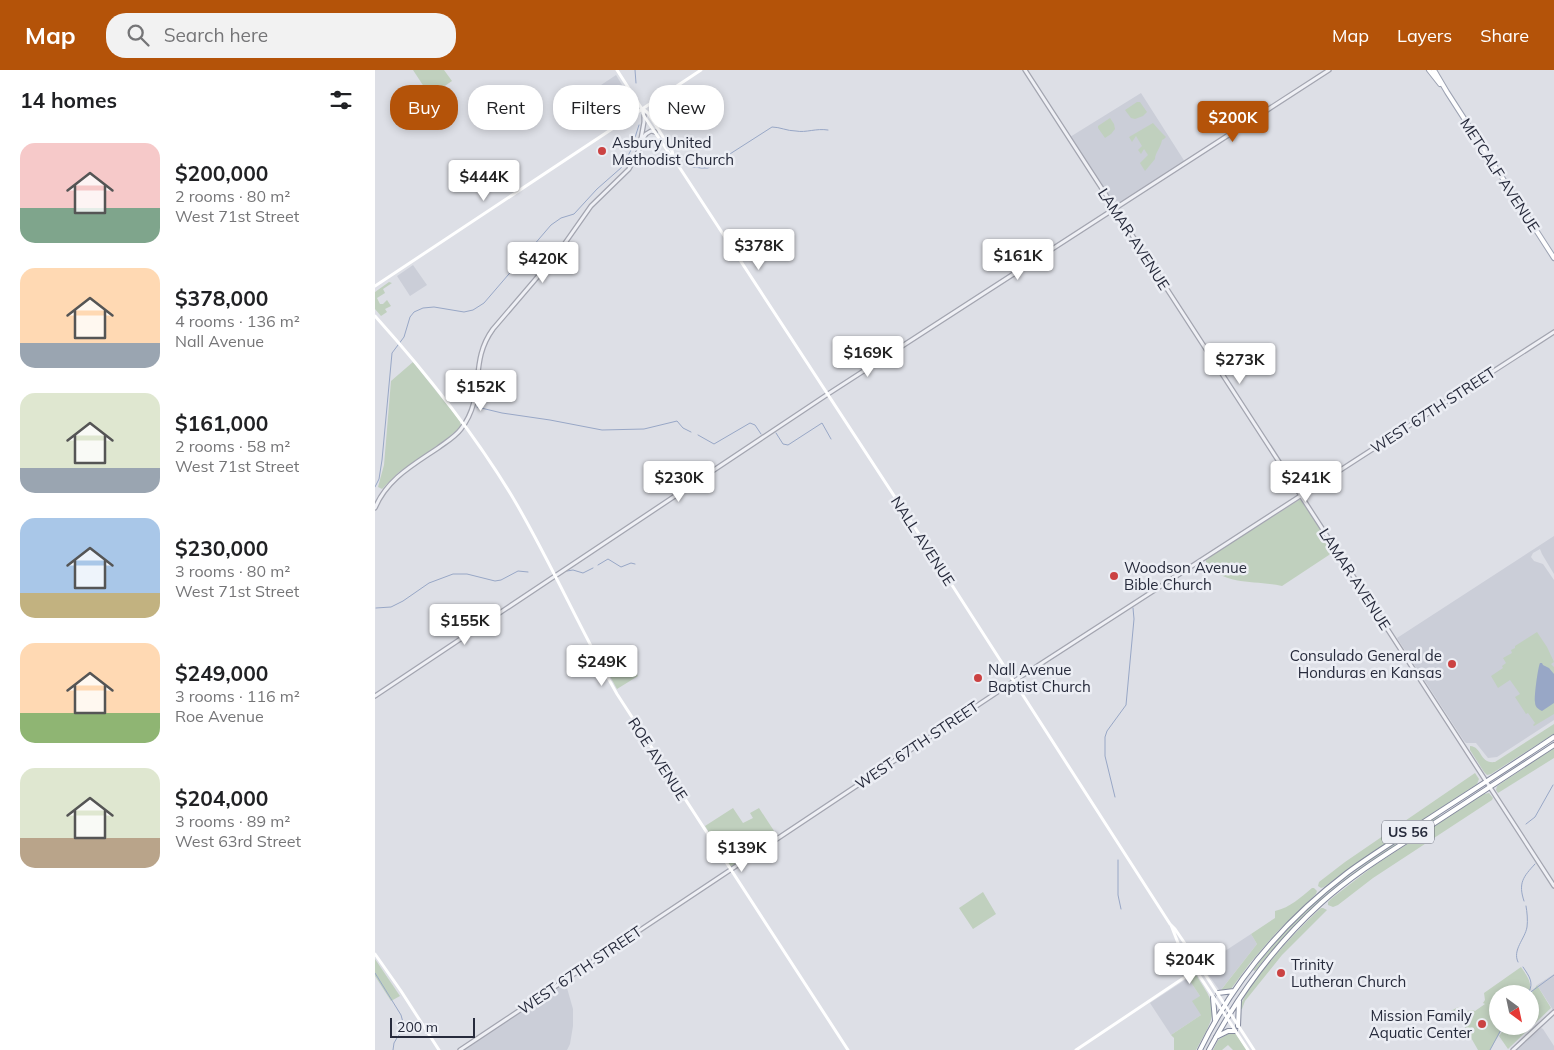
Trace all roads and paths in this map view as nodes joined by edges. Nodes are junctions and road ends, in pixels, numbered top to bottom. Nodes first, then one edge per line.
1 (617, 70) edge
2 (701, 70) edge
3 (1025, 70) edge
4 (1329, 70) edge
5 (1429, 70) edge
6 (1434, 70) edge
7 (1447, 92) junction
8 (642, 109) junction
9 (644, 116) junction
10 (655, 132) junction
11 (641, 140) junction
12 (675, 159) junction
13 (1115, 208) junction
14 (1554, 258) edge
15 (375, 286) edge
16 (375, 316) edge
17 (1554, 332) edge
18 (828, 394) junction
19 (465, 424) junction
20 (1301, 495) junction
21 (375, 508) edge
22 (555, 575) junction
23 (1014, 680) junction
24 (375, 696) edge
25 (1554, 737) edge
26 (1554, 745) edge
27 (1486, 782) junction
28 (1490, 787) junction
29 (730, 870) junction
30 (1554, 886) edge
31 (1171, 924) junction
32 (375, 954) edge
33 (1200, 967) junction
34 (1196, 970) junction
35 (1234, 991) junction
36 (1218, 993) junction
37 (1213, 998) junction
38 (1239, 1000) junction
39 (1225, 1004) junction
40 (1221, 1010) junction
41 (1554, 1012) edge
42 (1230, 1013) junction
43 (1227, 1019) junction
44 (1215, 1020) junction
45 (1238, 1026) junction
46 (1235, 1031) junction
47 (1216, 1037) junction
48 (439, 1050) edge
49 (460, 1050) edge
50 (848, 1050) edge
51 (1076, 1050) edge
52 (1200, 1050) edge
53 (1209, 1050) edge
54 (1248, 1050) edge
55 (1254, 1050) edge
56 (1513, 1050) edge

1 - 8 main road, NALL AVENUE
2 - 8 main road
3 - 13 street, LAMAR AVENUE
4 - 13 street
5 - 7 main road, METCALF AVENUE
6 - 7 main road, METCALF AVENUE
7 - 14 main road, METCALF AVENUE
8 - 9 main road, NALL AVENUE
8 - 12 main road, NALL AVENUE
8 - 15 main road
9 - 10 main road, NALL AVENUE
9 - 11 street
10 - 11 street
10 - 12 main road, NALL AVENUE
11 - 19 street
12 - 18 main road, NALL AVENUE
13 - 18 street
13 - 20 street, LAMAR AVENUE
16 - 19 main road, ROE AVENUE
17 - 20 street, WEST 67TH STREET
18 - 22 street
18 - 23 main road, NALL AVENUE
19 - 21 street
19 - 22 main road, ROE AVENUE
20 - 23 street, WEST 67TH STREET
20 - 27 street, LAMAR AVENUE
22 - 24 street
22 - 29 main road, ROE AVENUE
23 - 29 street, WEST 67TH STREET
23 - 31 main road, NALL AVENUE
25 - 27 main road, US 56
26 - 28 main road, US 56
27 - 28 street, LAMAR AVENUE
27 - 35 main road, US 56
28 - 30 street, LAMAR AVENUE
28 - 38 main road, US 56
29 - 49 street, WEST 67TH STREET
29 - 50 main road, ROE AVENUE
31 - 33 main road, NALL AVENUE
31 - 34 main road, NALL AVENUE
32 - 48 main road
33 - 34 main road
33 - 36 main road, NALL AVENUE
34 - 37 main road, NALL AVENUE
34 - 51 main road
35 - 36 main road
35 - 39 main road, US 56
36 - 39 main road, NALL AVENUE
37 - 40 main road, NALL AVENUE
37 - 44 main road
38 - 42 main road, US 56
38 - 45 main road
39 - 40 main road, US 56
39 - 42 main road, NALL AVENUE
40 - 43 main road, NALL AVENUE
40 - 44 main road, US 56
41 - 56 street
42 - 43 main road, US 56
42 - 45 main road, NALL AVENUE
43 - 46 main road, NALL AVENUE
43 - 47 main road, US 56
44 - 52 main road, US 56
45 - 55 main road, NALL AVENUE
46 - 47 main road
46 - 54 main road, NALL AVENUE
47 - 53 main road, US 56

